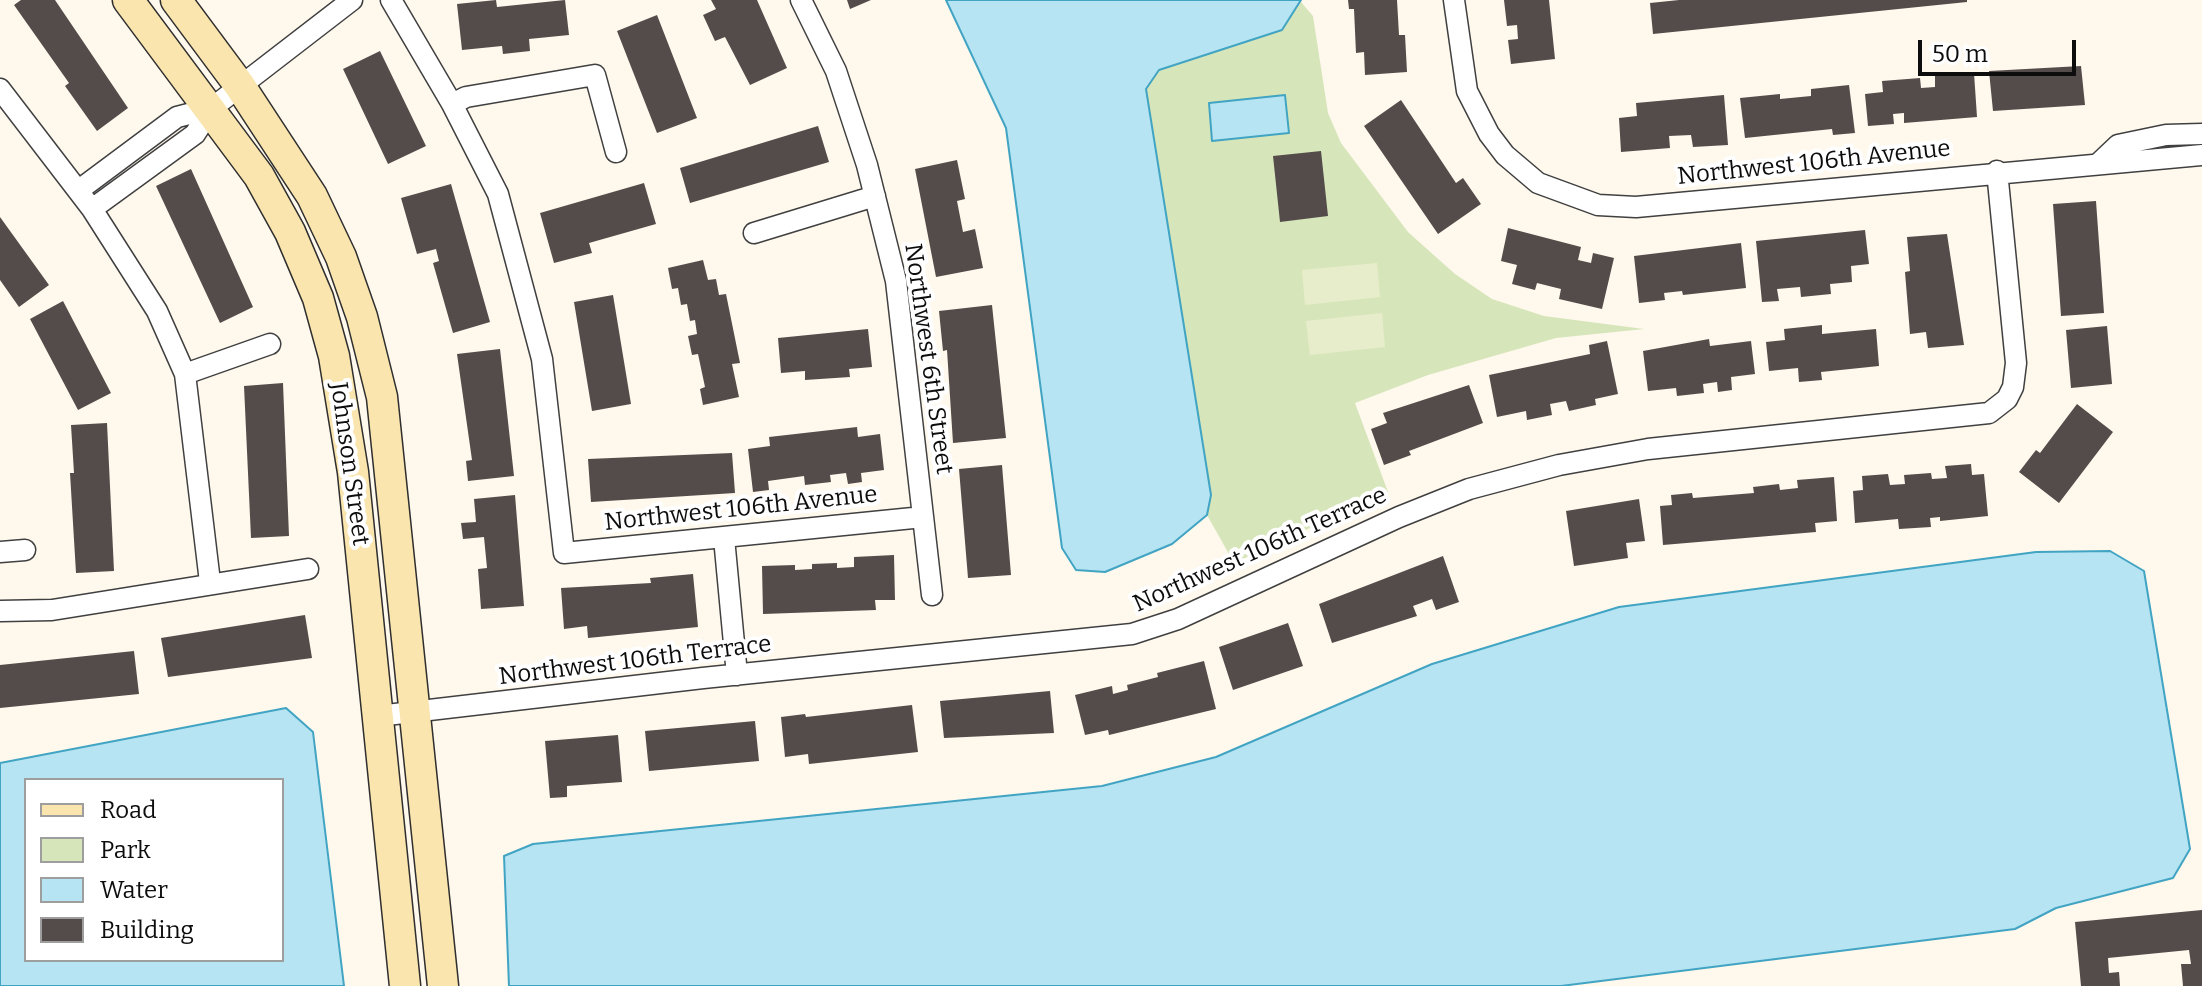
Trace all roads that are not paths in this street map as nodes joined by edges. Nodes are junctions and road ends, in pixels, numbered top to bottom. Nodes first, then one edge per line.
1 (128, 0) edge
2 (176, 0) edge
3 (352, 0) edge
4 (391, 0) edge
5 (801, 0) edge
6 (1454, 0) edge
7 (240, 86) junction
8 (0, 89) edge
9 (452, 104) junction
10 (212, 108) junction
11 (2202, 134) edge
12 (616, 152) dead end
13 (2202, 155) edge
14 (2099, 163) junction
15 (1997, 171) junction
16 (79, 190) junction
17 (875, 196) junction
18 (92, 209) junction
19 (754, 233) dead end
20 (270, 344) dead end
21 (185, 374) junction
22 (923, 517) junction
23 (724, 538) junction
24 (25, 550) dead end
25 (0, 552) edge
26 (308, 569) dead end
27 (210, 582) junction
28 (932, 595) dead end
29 (0, 611) edge
30 (737, 675) junction
31 (415, 712) junction
32 (378, 716) junction
33 (405, 986) edge
34 (443, 986) edge

1 - 10 street, Johnson Street
2 - 7 street, Johnson Street
3 - 7 street
4 - 9 street
5 - 17 street, Northwest 6th Street
6 - 15 street, Northwest 106th Avenue
7 - 10 street
7 - 31 street, Johnson Street
8 - 16 street
9 - 12 street
9 - 23 street, Northwest 106th Avenue
10 - 16 street
10 - 18 street
10 - 32 street, Johnson Street
11 - 14 street, Northwest 106th Avenue
13 - 14 street, Northwest 106th Avenue
14 - 15 street, Northwest 106th Avenue
15 - 30 street, Northwest 106th Terrace
16 - 18 street
17 - 19 street
17 - 22 street, Northwest 6th Street
18 - 21 street
20 - 21 street
21 - 27 street
22 - 23 street, Northwest 106th Avenue
22 - 28 street, Northwest 6th Street
23 - 30 street
24 - 25 street
26 - 27 street
27 - 29 street
30 - 31 street, Northwest 106th Terrace
31 - 32 street, Northwest 106th Terrace
31 - 34 street, Johnson Street
32 - 33 street, Johnson Street

